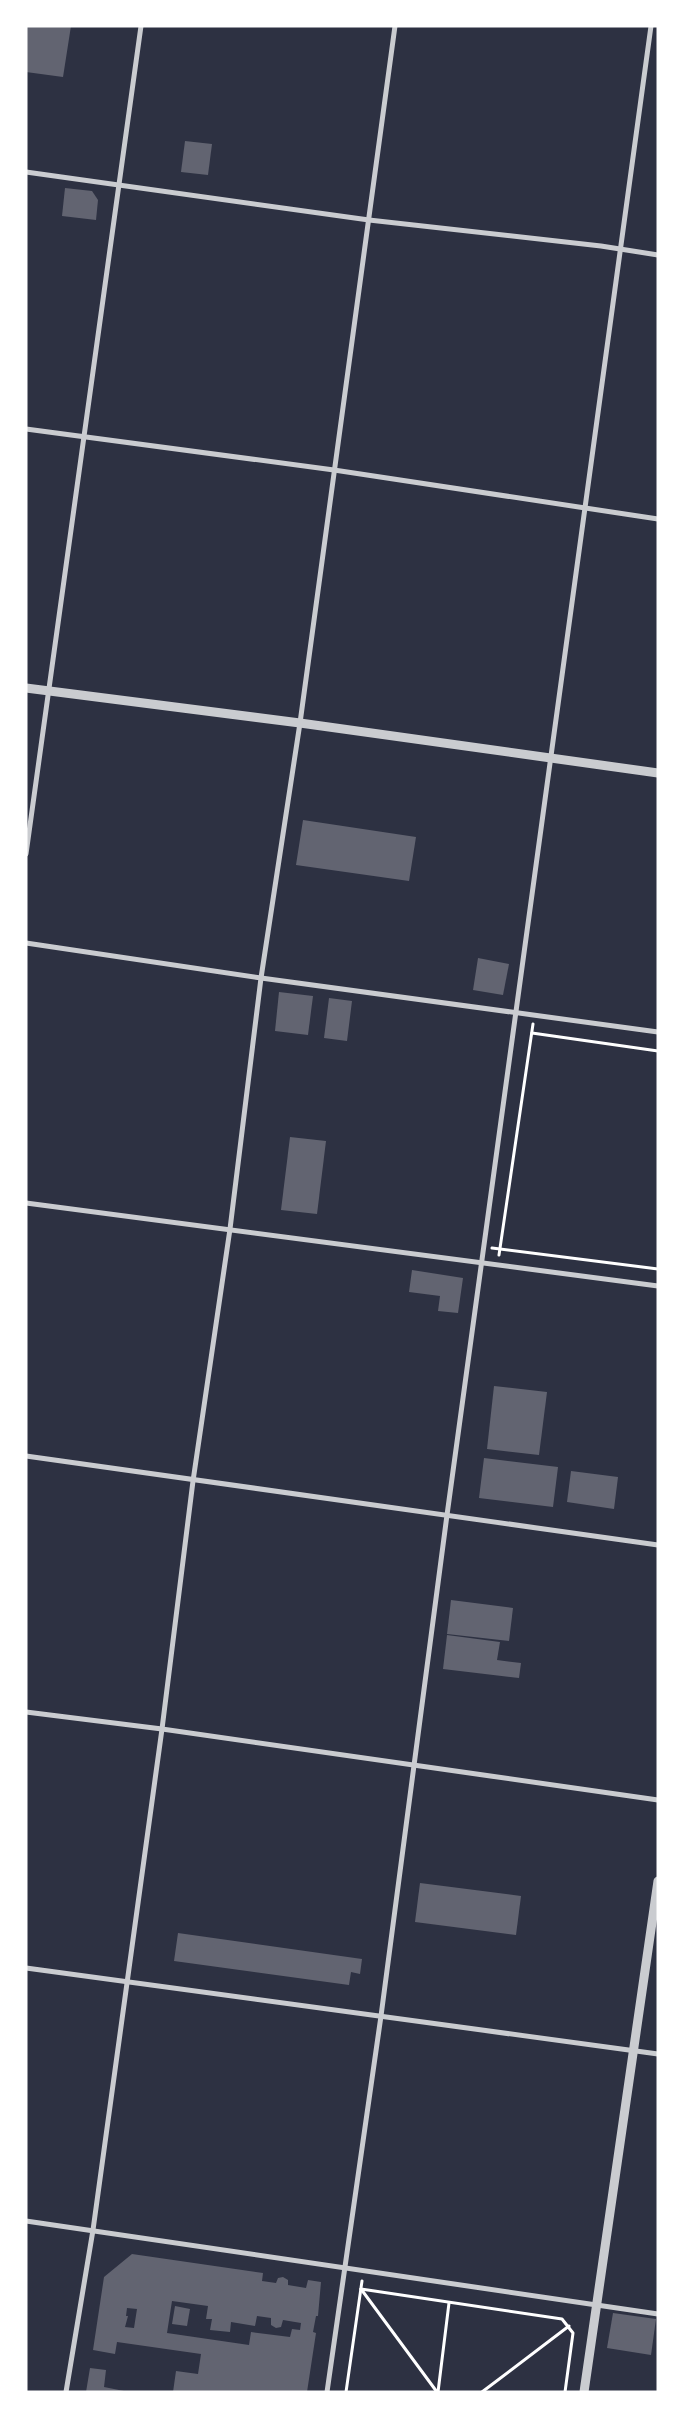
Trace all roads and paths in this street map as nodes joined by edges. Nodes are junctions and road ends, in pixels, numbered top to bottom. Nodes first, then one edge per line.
1 (141, 26) edge
2 (395, 26) edge
3 (651, 26) edge
4 (26, 172) edge
5 (120, 184) junction
6 (369, 220) junction
7 (621, 249) junction
8 (658, 255) edge
9 (26, 429) edge
10 (84, 436) junction
11 (334, 470) junction
12 (584, 509) junction
13 (658, 519) edge
14 (26, 688) edge
15 (48, 692) junction
16 (300, 723) junction
17 (551, 758) junction
18 (658, 773) edge
19 (26, 854) edge
20 (26, 943) edge
21 (261, 978) junction
22 (515, 1013) junction
23 (658, 1032) edge
24 (658, 1051) edge
25 (26, 1203) edge
26 (230, 1229) junction
27 (484, 1247) junction
28 (500, 1249) junction
29 (483, 1262) junction
30 (498, 1265) junction
31 (658, 1269) edge
32 (658, 1286) edge
33 (26, 1456) edge
34 (193, 1481) junction
35 (447, 1515) junction
36 (658, 1545) edge
37 (26, 1712) edge
38 (162, 1729) junction
39 (415, 1766) junction
40 (658, 1800) edge
41 (658, 1881) edge
42 (26, 1968) edge
43 (126, 1982) junction
44 (381, 2016) junction
45 (633, 2050) junction
46 (658, 2054) edge
47 (26, 2221) edge
48 (92, 2230) junction
49 (344, 2268) junction
50 (360, 2295) dead end
51 (449, 2303) junction
52 (596, 2307) junction
53 (658, 2314) edge
54 (569, 2326) junction
55 (66, 2392) edge
56 (327, 2392) edge
57 (346, 2392) edge
58 (437, 2392) edge
59 (482, 2392) edge
60 (564, 2392) edge
61 (584, 2392) edge

1 - 5 street
2 - 6 street
3 - 7 street
4 - 5 street
5 - 6 street
5 - 10 street
6 - 7 street
6 - 11 street
7 - 8 street
7 - 12 street
9 - 10 street
10 - 11 street
10 - 15 street
11 - 12 street
11 - 16 street
12 - 13 street
12 - 17 street
14 - 15 street
15 - 16 street
15 - 19 street
16 - 17 street
16 - 21 street
17 - 18 street
17 - 22 street
20 - 21 street
21 - 22 street
21 - 26 street
22 - 23 street
22 - 27 street
24 - 28 path
25 - 26 street
26 - 29 street
26 - 34 street
27 - 28 path
27 - 29 street
28 - 30 path
28 - 31 path
29 - 30 street
29 - 35 street
30 - 32 street
33 - 34 street
34 - 35 street
34 - 38 street
35 - 36 street
35 - 39 street
37 - 38 street
38 - 39 street
38 - 43 street
39 - 40 street
39 - 44 street
41 - 45 street
42 - 43 street
43 - 44 street
43 - 48 street
44 - 45 street
44 - 49 street
45 - 46 street
45 - 52 street
47 - 48 street
48 - 49 street
48 - 55 street
49 - 52 street
49 - 56 street
50 - 57 path
51 - 54 path
51 - 58 path
51 - 58 path
52 - 53 street
52 - 61 street
54 - 59 path
54 - 60 path

